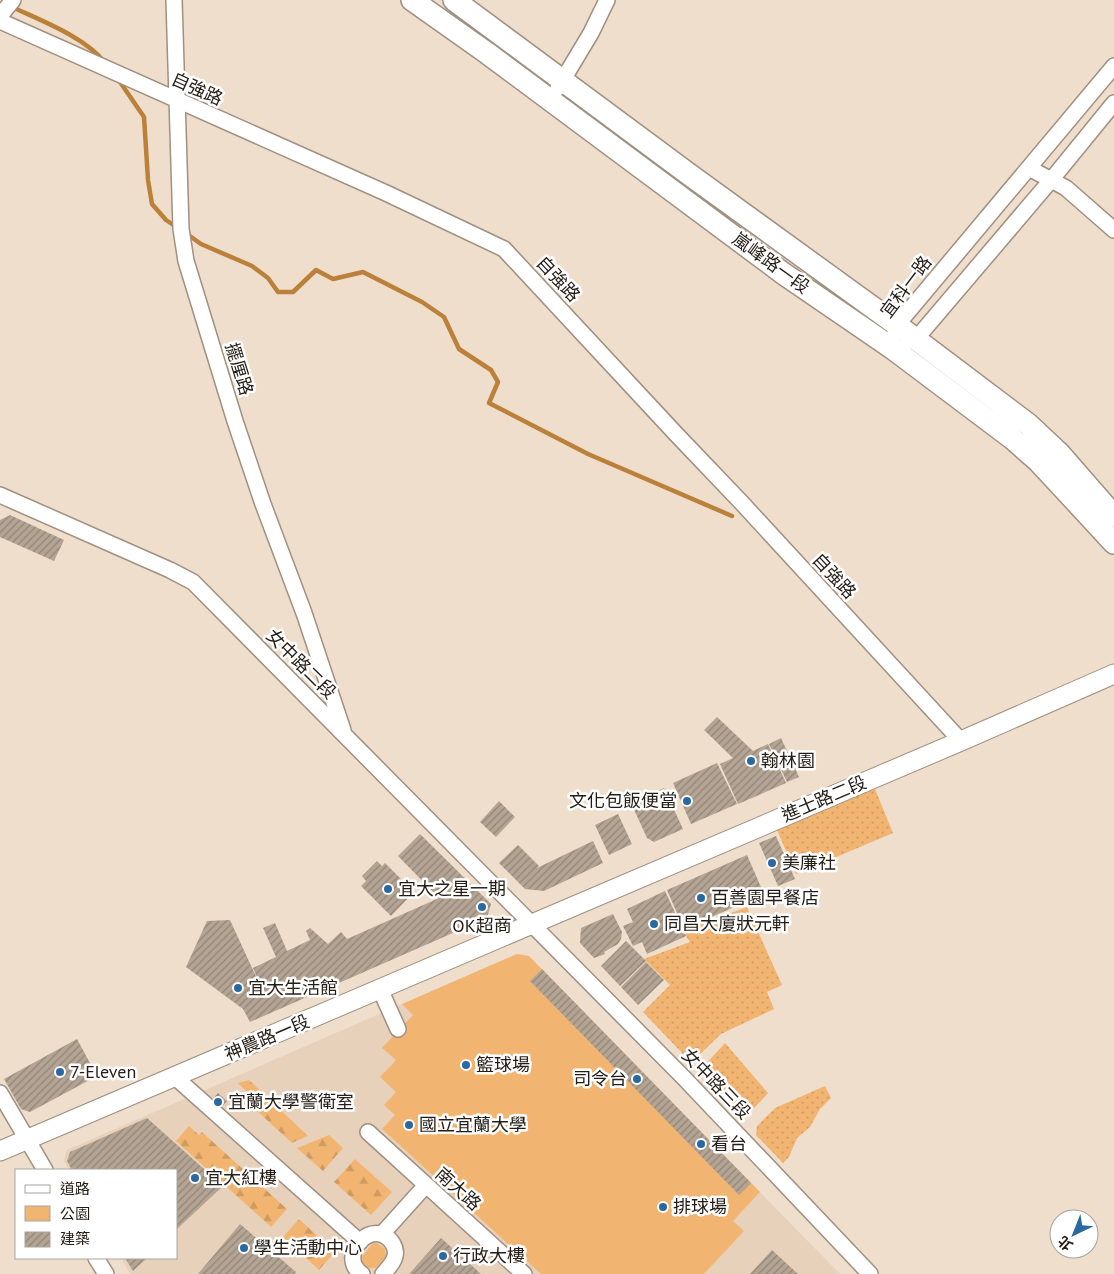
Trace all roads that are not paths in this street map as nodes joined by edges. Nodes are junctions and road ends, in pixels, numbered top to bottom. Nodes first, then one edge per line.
1 (13, 0) edge
2 (174, 0) edge
3 (412, 0) edge
4 (454, 0) edge
5 (607, 0) edge
6 (0, 16) edge
7 (0, 21) edge
8 (1114, 66) edge
9 (564, 80) junction
10 (549, 100) junction
11 (178, 102) junction
12 (1114, 103) edge
13 (1029, 168) junction
14 (1052, 179) junction
15 (1114, 230) edge
16 (897, 325) junction
17 (916, 339) junction
18 (892, 348) junction
19 (0, 494) edge
20 (1114, 516) edge
21 (1114, 543) edge
22 (1114, 674) edge
23 (344, 734) junction
24 (961, 741) junction
25 (533, 923) junction
26 (380, 989) junction
27 (398, 1029) dead end
28 (175, 1077) junction
29 (0, 1093) edge
30 (368, 1132) dead end
31 (27, 1140) junction
32 (0, 1151) edge
33 (44, 1169) edge
34 (426, 1185) junction
35 (382, 1234) junction
36 (360, 1242) junction
37 (97, 1259) edge
38 (106, 1274) edge
39 (362, 1274) edge
40 (383, 1274) edge
41 (524, 1274) edge
42 (870, 1274) edge

1 - 6 street
2 - 11 street, 擺厘路
3 - 10 main road, 嵐峰路一段
4 - 9 main road, 嵐峰路一段
5 - 9 street
7 - 11 street, 自強路
8 - 13 street, 宜科一路
9 - 10 street
9 - 16 main road, 嵐峰路一段
10 - 18 main road, 嵐峰路一段
11 - 23 street, 擺厘路
11 - 24 street, 自強路
12 - 14 street, 宜科一路
13 - 14 street
13 - 16 street, 宜科一路
14 - 15 street
14 - 17 street, 宜科一路
16 - 17 main road, 嵐峰路一段
16 - 18 street, 宜科一路
17 - 18 street, 宜科一路
17 - 20 main road, 嵐峰路一段
18 - 21 main road, 嵐峰路一段
19 - 23 street, 女中路二段
22 - 24 street, 進士路二段
23 - 25 street, 女中路二段
24 - 25 street, 進士路二段
25 - 26 street, 神農路一段
25 - 42 street, 女中路三段
26 - 27 street
26 - 28 street, 神農路一段
28 - 31 street, 神農路一段
28 - 36 street
29 - 31 street
30 - 34 street, 南大路
31 - 32 street, 神農路一段
31 - 33 street
34 - 35 street
34 - 41 street, 南大路
35 - 36 street
35 - 40 street
36 - 39 street
37 - 38 street

